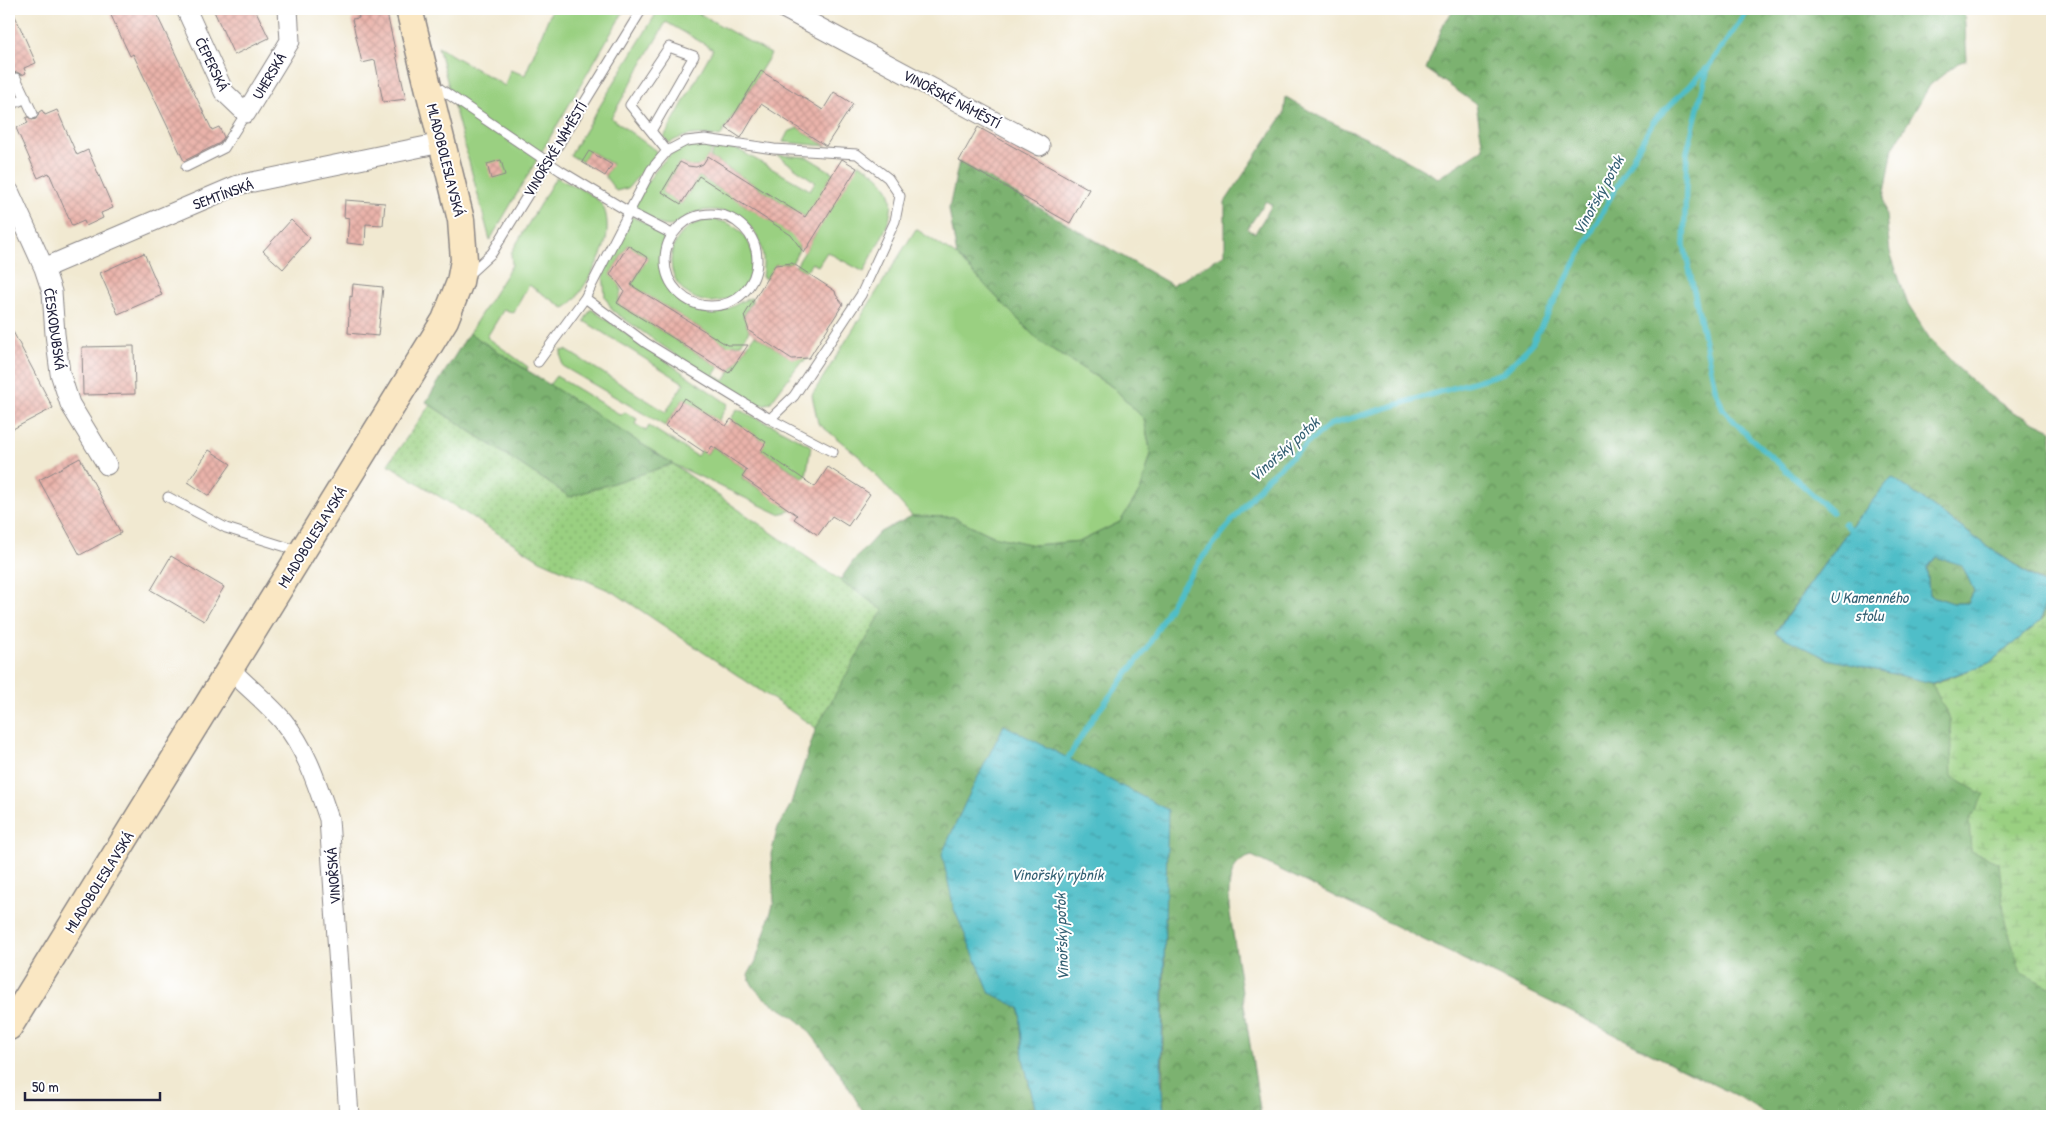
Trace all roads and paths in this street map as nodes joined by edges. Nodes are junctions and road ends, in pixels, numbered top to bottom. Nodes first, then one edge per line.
1 (186, 9) edge
2 (288, 9) edge
3 (409, 9) edge
4 (642, 9) edge
5 (785, 9) edge
6 (16, 78) dead end
7 (426, 80) junction
8 (26, 98) junction
9 (9, 106) edge
10 (246, 112) junction
11 (33, 114) dead end
12 (651, 131) junction
13 (441, 143) junction
14 (1040, 146) dead end
15 (667, 151) junction
16 (547, 161) junction
17 (186, 168) dead end
18 (9, 191) edge
19 (629, 212) junction
20 (672, 234) junction
21 (44, 268) junction
22 (460, 282) junction
23 (585, 298) junction
24 (538, 362) dead end
25 (770, 419) junction
26 (833, 452) dead end
27 (107, 465) dead end
28 (168, 497) dead end
29 (303, 552) junction
30 (230, 669) junction
31 (9, 1027) edge
32 (349, 1116) edge

1 - 10 street, ČEPERSKÁ
2 - 10 street, UHERSKÁ
3 - 7 main road, MLADOBOLESLAVSKÁ
4 - 16 lane, VINOŘSKÉ NÁMĚSTÍ
5 - 14 street, VINOŘSKÉ NÁMĚSTÍ
6 - 8 lane
7 - 13 main road, MLADOBOLESLAVSKÁ
7 - 16 lane
8 - 9 lane
8 - 11 lane
10 - 17 lane
12 - 12 lane
12 - 15 lane
13 - 21 street, SEMTÍNSKÁ
13 - 22 main road, MLADOBOLESLAVSKÁ
15 - 19 lane
15 - 25 lane
16 - 19 lane
16 - 22 lane, VINOŘSKÉ NÁMĚSTÍ
18 - 21 street, ČESKODUBSKÁ
19 - 20 lane
19 - 23 lane
20 - 20 lane
21 - 27 street, ČESKODUBSKÁ
22 - 29 main road, MLADOBOLESLAVSKÁ
23 - 24 lane
23 - 25 lane
25 - 26 lane
28 - 29 lane
29 - 30 main road, MLADOBOLESLAVSKÁ
30 - 31 main road, MLADOBOLESLAVSKÁ
30 - 32 street, VINOŘSKÁ

